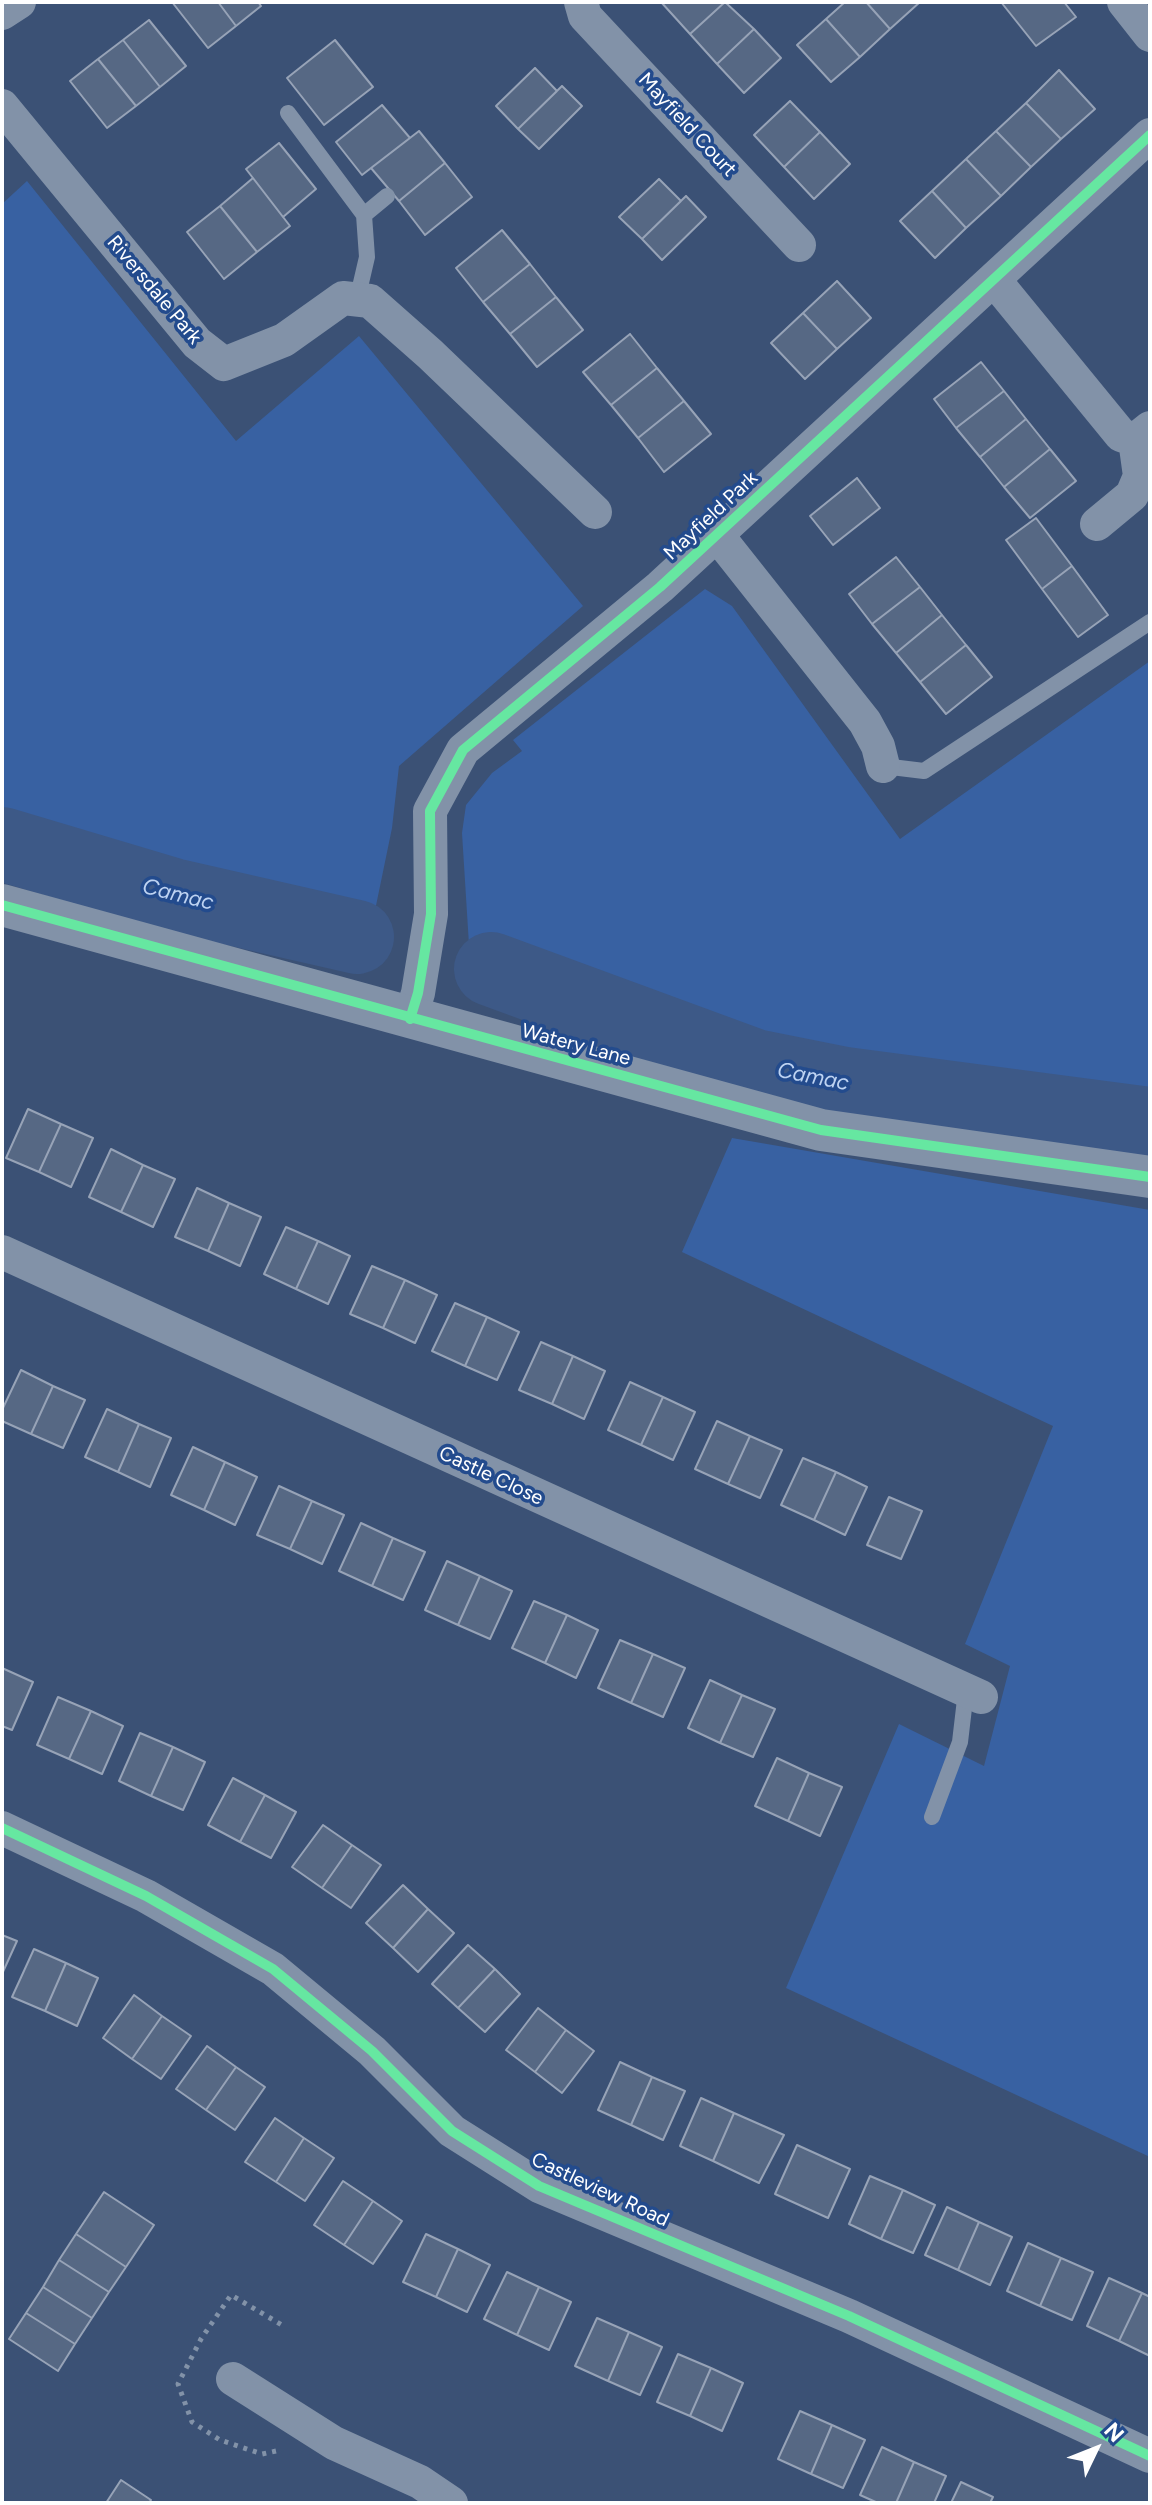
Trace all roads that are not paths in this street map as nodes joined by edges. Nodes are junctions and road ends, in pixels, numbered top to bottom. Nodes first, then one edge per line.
1 (19, 2) edge
2 (581, 2) edge
3 (1124, 2) edge
4 (2, 13) edge
5 (1150, 35) edge
6 (2, 106) edge
7 (288, 113) dead end
8 (1150, 135) edge
9 (387, 196) dead end
10 (364, 215) junction
11 (799, 245) dead end
12 (995, 281) junction
13 (357, 300) junction
14 (1142, 434) edge
15 (595, 512) dead end
16 (1097, 524) dead end
17 (717, 535) junction
18 (1150, 622) edge
19 (883, 766) joint
20 (2, 905) edge
21 (414, 1000) junction
22 (1150, 1177) edge
23 (2, 1252) edge
24 (974, 1694) joint
25 (932, 1817) dead end
26 (2, 1828) edge
27 (233, 2379) dead end
28 (1150, 2456) edge
29 (451, 2503) edge

1 - 4 street
2 - 11 street, Mayfield Court
3 - 5 street
6 - 13 street, Riversdale Park
7 - 10 lane
8 - 12 street, Mayfield Park
9 - 10 lane
10 - 13 lane
12 - 14 street
12 - 17 street, Mayfield Park
13 - 15 street
14 - 16 street
17 - 19 street
17 - 21 street, Mayfield Park
18 - 19 lane
20 - 21 street, Watery Lane
21 - 22 street, Watery Lane
23 - 24 street, Castle Close
24 - 25 lane
26 - 28 street, Castleview Road
27 - 29 street

